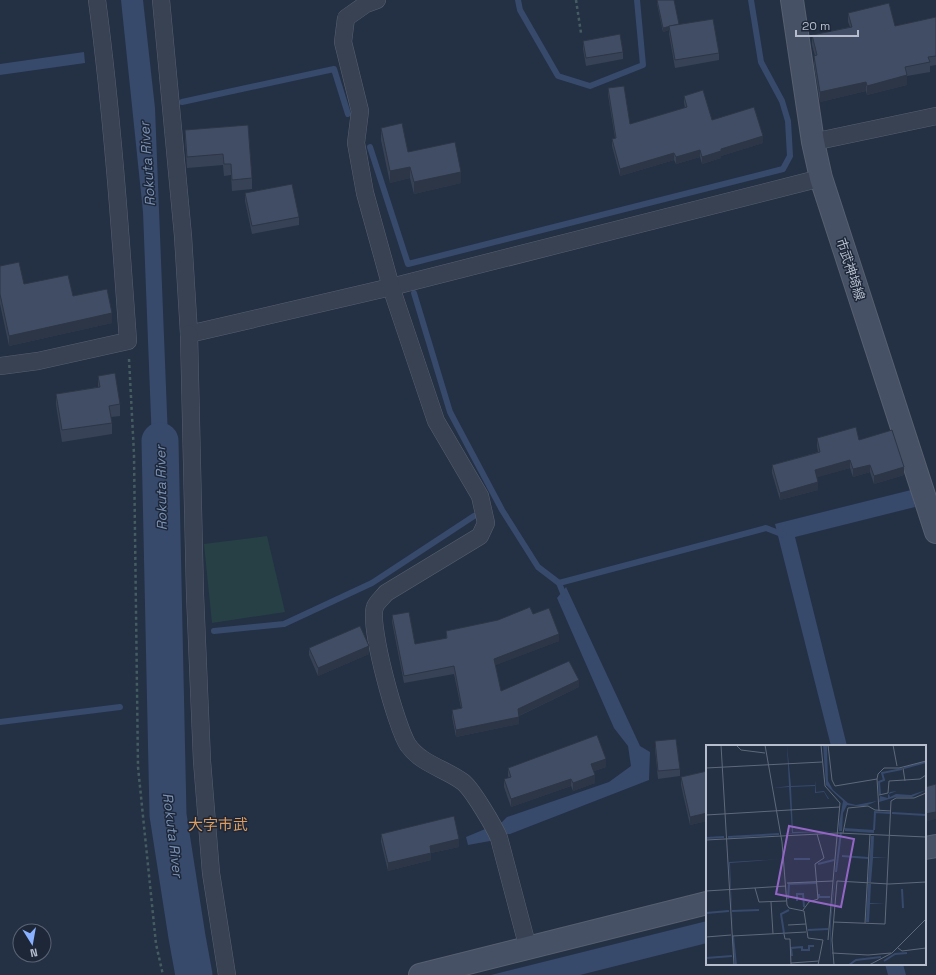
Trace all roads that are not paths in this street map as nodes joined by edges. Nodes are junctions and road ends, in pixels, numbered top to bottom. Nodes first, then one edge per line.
1 (97, 0) edge
2 (161, 0) edge
3 (378, 0) edge
4 (792, 0) edge
5 (936, 116) edge
6 (813, 142) junction
7 (821, 178) junction
8 (391, 287) junction
9 (189, 334) junction
10 (0, 366) edge
11 (936, 532) edge
12 (936, 846) edge
13 (926, 848) edge
14 (706, 903) edge
15 (528, 948) junction
16 (227, 975) edge
17 (420, 975) edge

1 - 10 street
2 - 9 street
3 - 8 street
4 - 6 main road, 市武神埼線
5 - 6 street
6 - 7 main road, 市武神埼線
7 - 8 street
7 - 11 main road, 市武神埼線
8 - 9 street
8 - 15 street
9 - 16 street
12 - 13 main road
14 - 15 main road
15 - 17 main road

